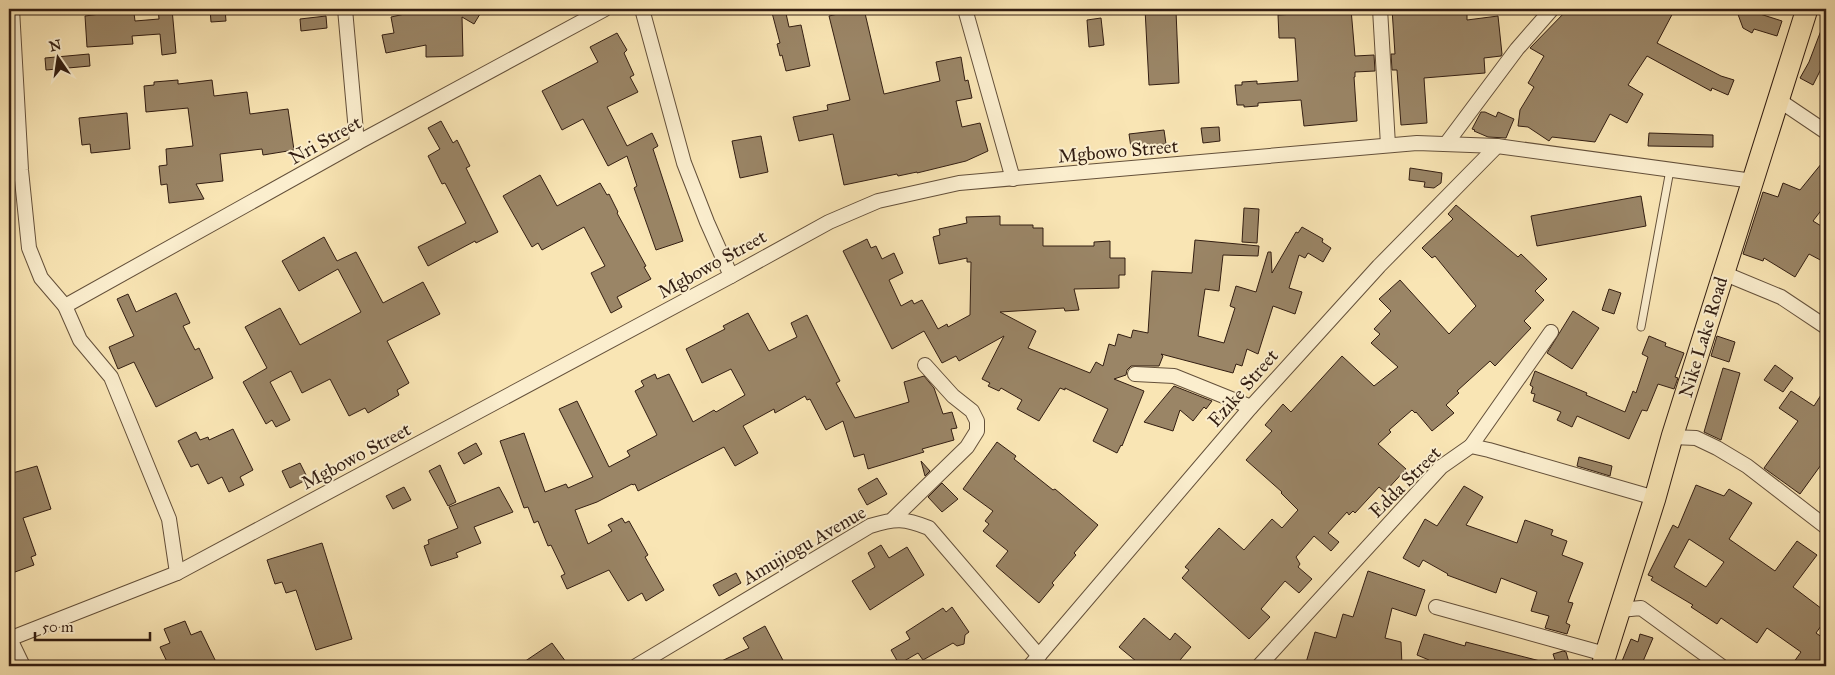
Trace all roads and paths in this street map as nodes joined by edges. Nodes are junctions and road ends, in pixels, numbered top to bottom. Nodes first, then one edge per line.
1 (12, 9) edge
2 (345, 9) edge
3 (605, 9) edge
4 (642, 9) edge
5 (965, 9) edge
6 (1380, 9) edge
7 (1552, 9) edge
8 (1807, 9) edge
9 (1777, 99) junction
10 (1826, 132) edge
11 (357, 144) junction
12 (1446, 144) junction
13 (1388, 146) junction
14 (1497, 146) junction
15 (15, 170) edge
16 (1670, 170) junction
17 (1013, 179) junction
18 (1753, 181) junction
19 (1723, 273) junction
20 (731, 276) junction
21 (65, 306) junction
22 (1642, 327) dead end
23 (1826, 327) edge
24 (1551, 332) dead end
25 (925, 366) dead end
26 (1135, 374) dead end
27 (1251, 407) junction
28 (1672, 437) junction
29 (1471, 446) junction
30 (1655, 498) junction
31 (892, 519) junction
32 (1826, 527) edge
33 (178, 573) junction
34 (1436, 607) dead end
35 (1620, 610) junction
36 (9, 639) edge
37 (1604, 660) edge
38 (1034, 661) edge
39 (23, 666) edge
40 (636, 666) edge
41 (1259, 666) edge
42 (1721, 666) edge

1 - 15 street
2 - 11 street
3 - 11 street, Nri Street
4 - 20 street
5 - 17 street
6 - 13 street
7 - 12 street
8 - 9 main road, Nike Lake Road
9 - 10 street
9 - 18 main road, Nike Lake Road
11 - 21 street, Nri Street
12 - 13 street, Mgbowo Street
12 - 14 street, Mgbowo Street
13 - 17 street, Mgbowo Street
14 - 16 street, Mgbowo Street
14 - 27 street, Ezike Street
15 - 21 street
16 - 18 street, Mgbowo Street
16 - 22 lane
17 - 20 street, Mgbowo Street
18 - 19 main road, Nike Lake Road
19 - 23 street
19 - 28 main road, Nike Lake Road
20 - 33 street, Mgbowo Street
21 - 33 street
24 - 29 street
25 - 31 street
26 - 27 street
27 - 38 street, Ezike Street
28 - 30 main road, Nike Lake Road
28 - 32 street
29 - 30 street, Edda Street
29 - 41 street, Edda Street
30 - 35 main road, Nike Lake Road
31 - 38 street, Amujiogu Avenue
31 - 40 street, Amujiogu Avenue
33 - 36 street, Mgbowo Street
34 - 37 street
35 - 37 main road, Nike Lake Road
35 - 42 street
36 - 39 street

